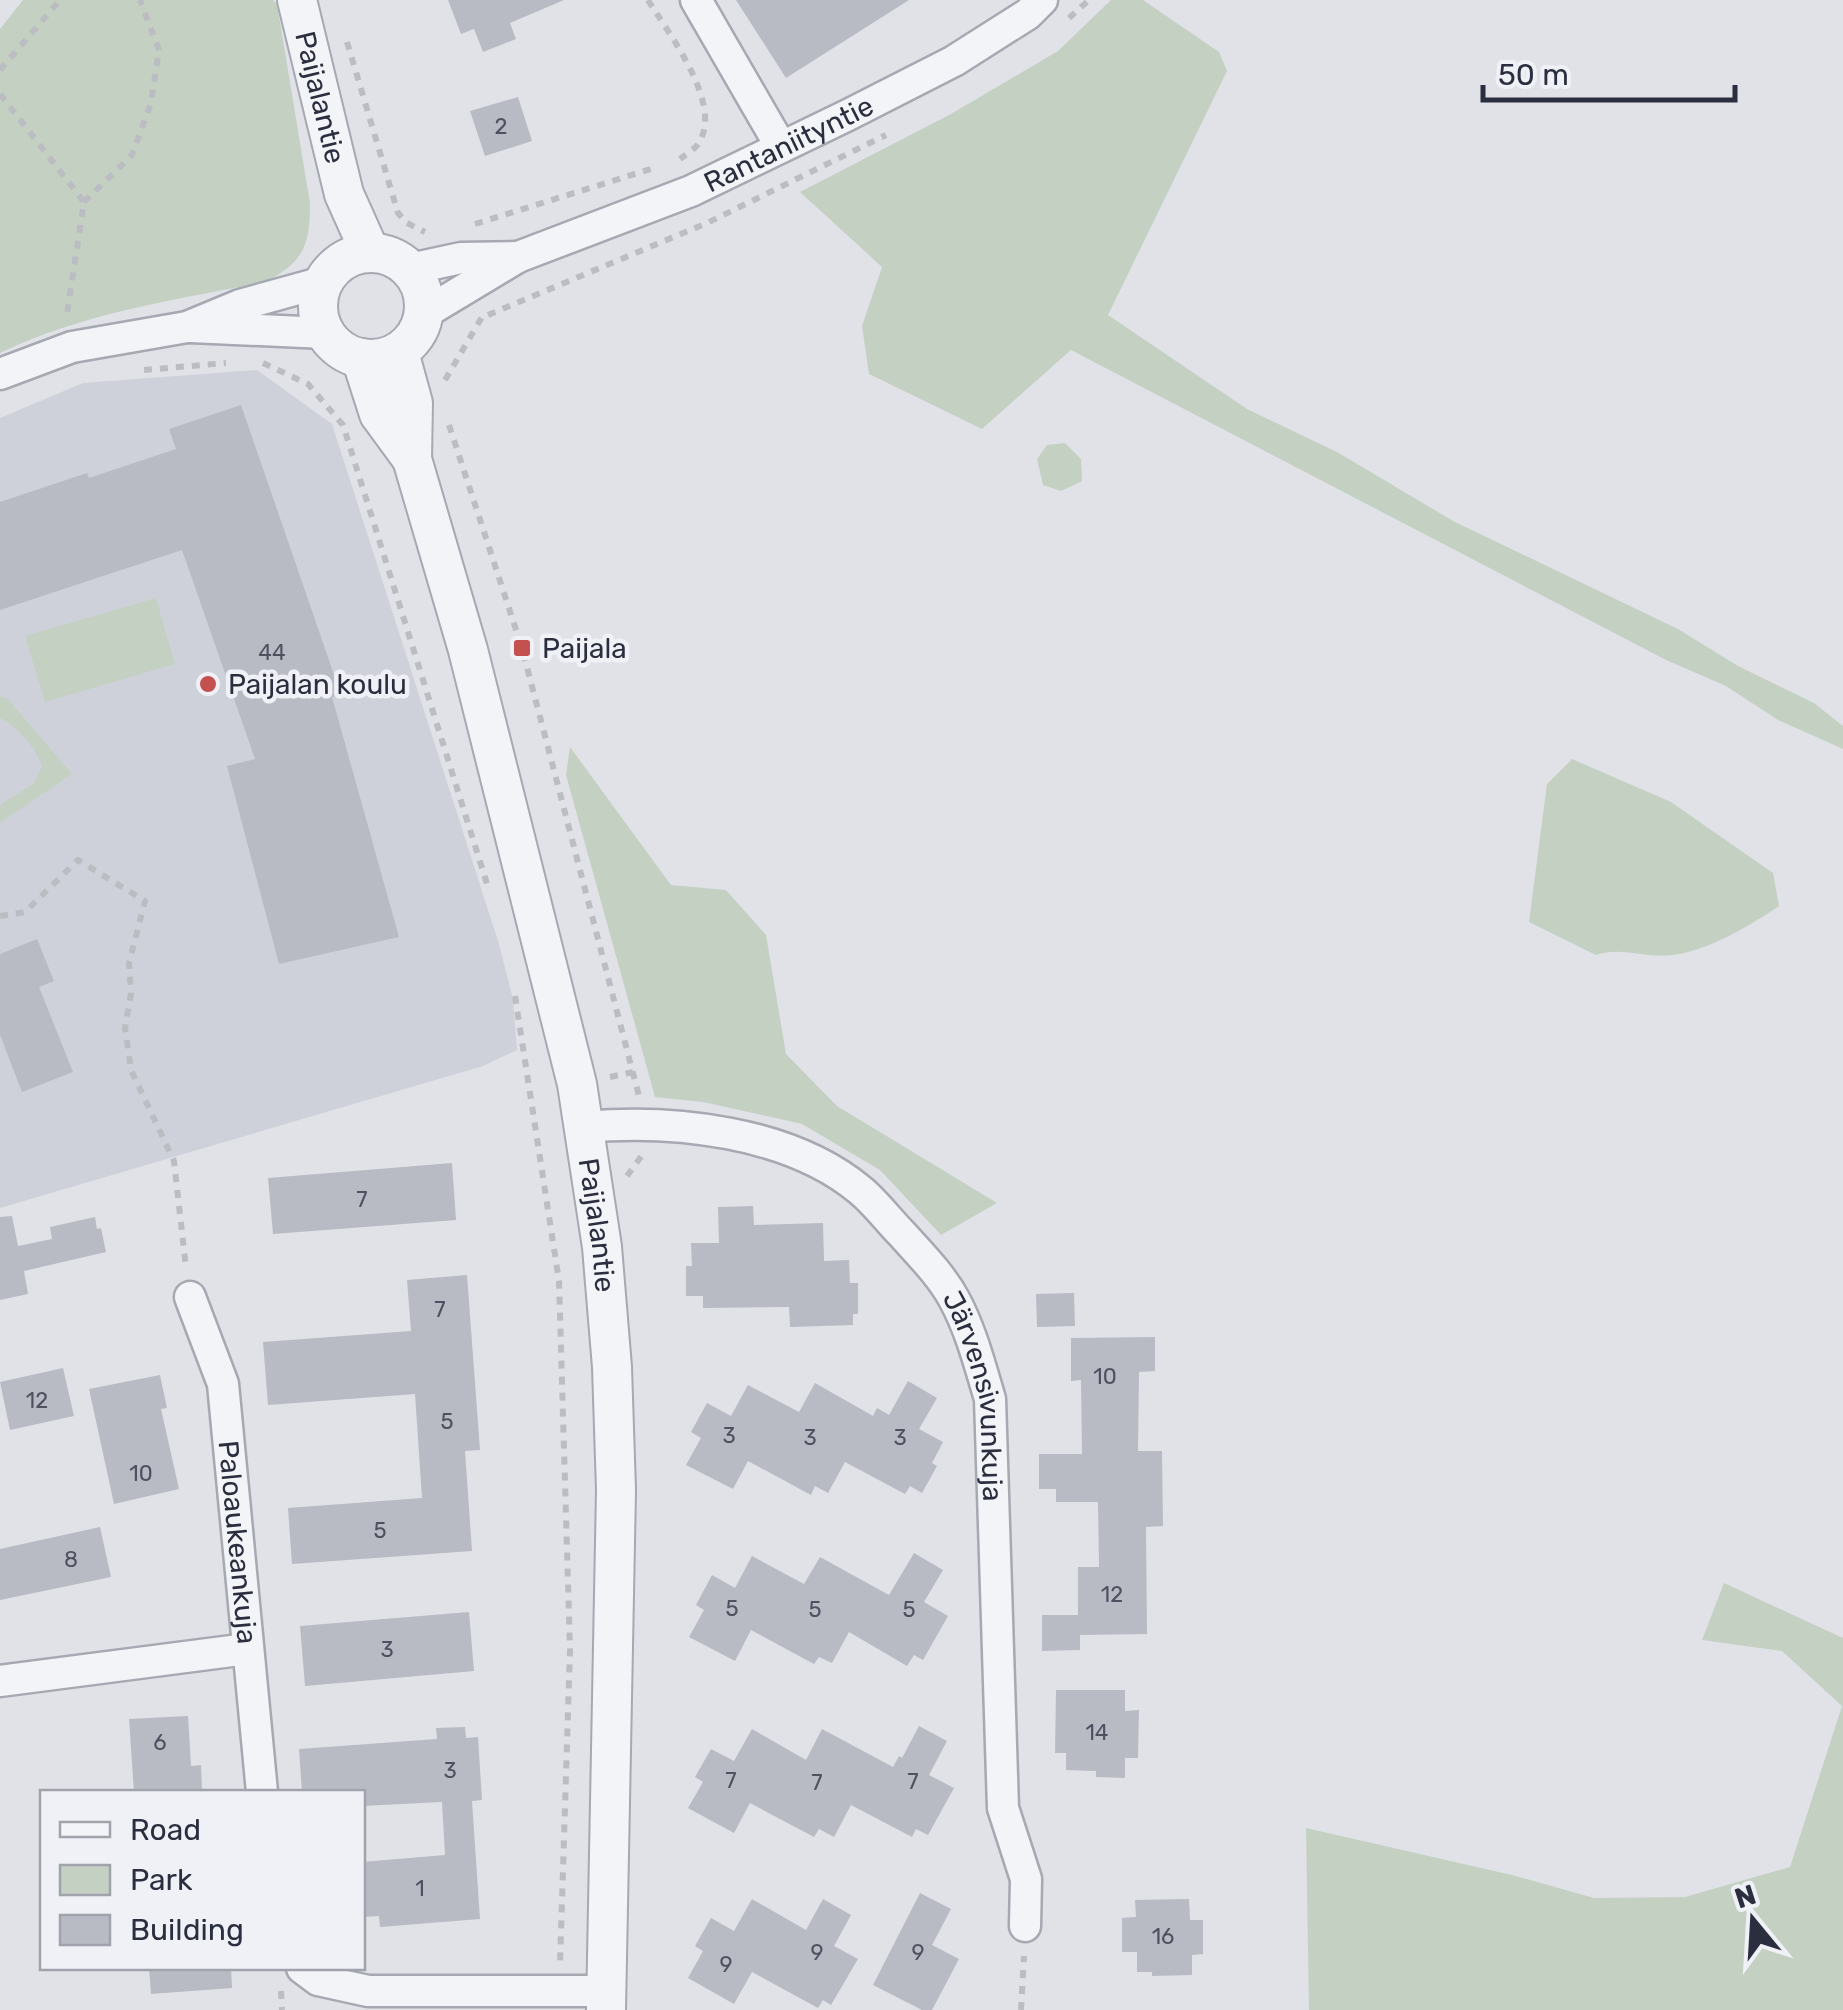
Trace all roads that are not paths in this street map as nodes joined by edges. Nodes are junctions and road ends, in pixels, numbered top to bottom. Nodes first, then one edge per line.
1 (298, 0) edge
2 (696, 0) edge
3 (1042, 0) edge
4 (782, 147) junction
5 (518, 257) junction
6 (344, 266) junction
7 (410, 269) junction
8 (425, 313) junction
9 (187, 327) junction
10 (325, 333) junction
11 (399, 352) junction
12 (361, 358) junction
13 (0, 374) edge
14 (412, 459) junction
15 (584, 1127) junction
16 (190, 1296) road end
17 (247, 1648) junction
18 (0, 1681) edge
19 (262, 1790) edge
20 (1026, 1926) road end
21 (305, 1970) edge
22 (607, 2000) edge

1 - 6 street, Paijalantie
2 - 4 street
3 - 4 street, Rantaniityntie
4 - 5 street, Rantaniityntie
5 - 7 street, Rantaniityntie
5 - 8 street, Rantaniityntie
6 - 7 street
6 - 9 street
6 - 10 street
7 - 8 street
8 - 11 street
9 - 10 street
9 - 13 street
10 - 12 street
11 - 12 street
11 - 14 street, Paijalantie
12 - 14 street, Paijalantie
14 - 15 street, Paijalantie
15 - 20 street, Järvensivunkuja
15 - 22 street, Paijalantie
16 - 17 street, Paloaukeankuja
17 - 18 street
17 - 19 street, Paloaukeankuja
21 - 22 street

